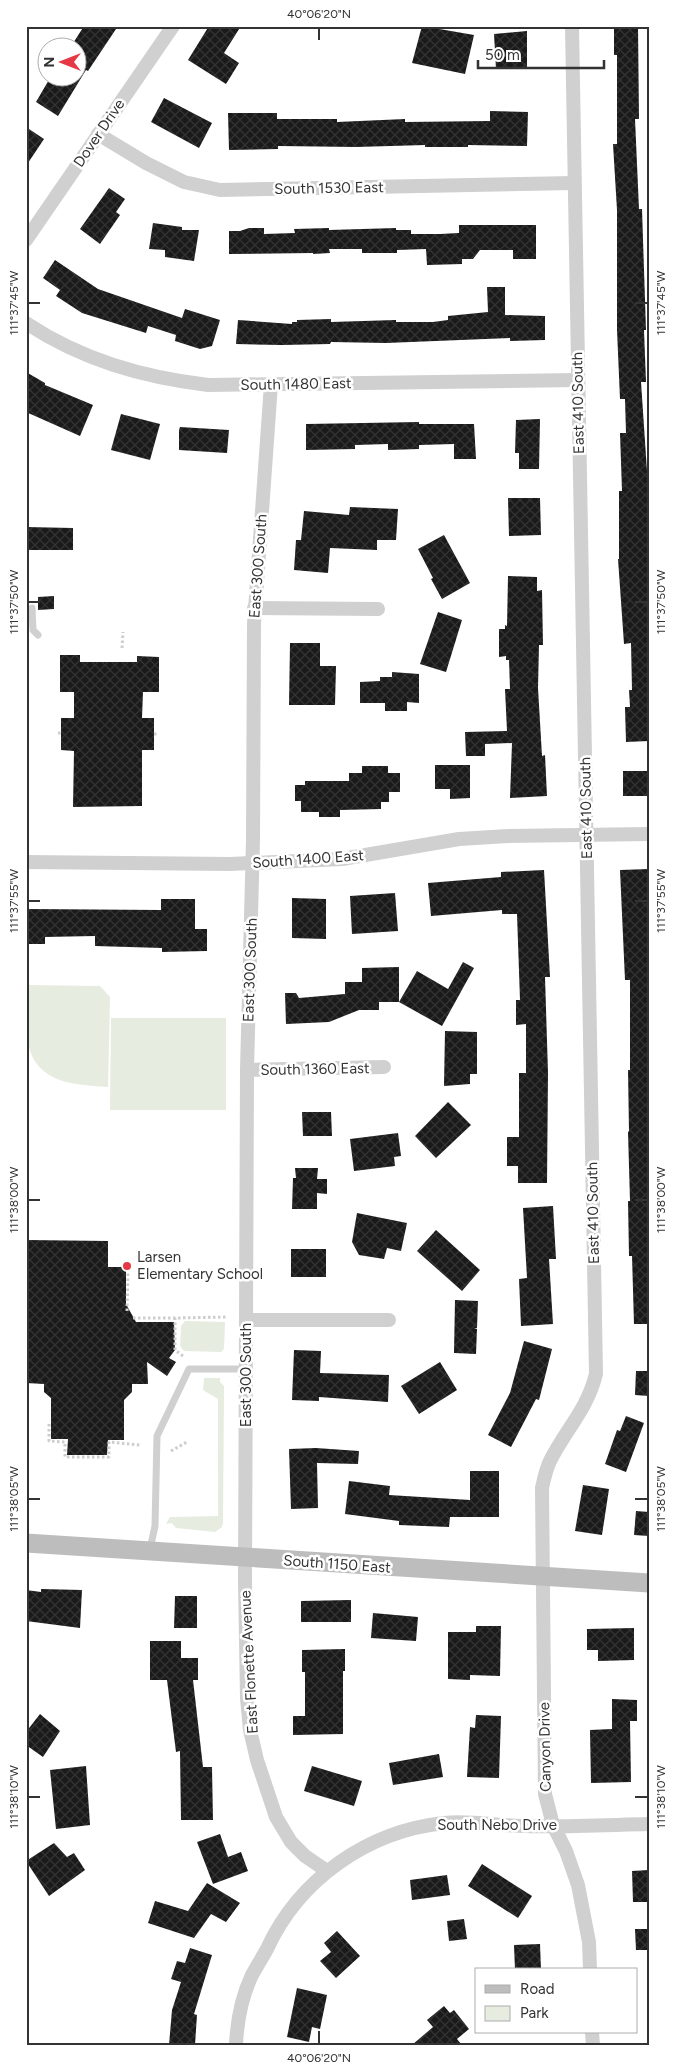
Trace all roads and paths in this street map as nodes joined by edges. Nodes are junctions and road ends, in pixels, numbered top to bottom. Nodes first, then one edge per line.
1 (173, 26) edge
2 (572, 26) edge
3 (98, 134) junction
4 (574, 183) junction
5 (26, 240) edge
6 (26, 323) edge
7 (578, 380) junction
8 (271, 384) junction
9 (32, 608) dead end
10 (254, 608) junction
11 (378, 609) dead end
12 (123, 632) dead end
13 (38, 636) dead end
14 (122, 648) dead end
15 (154, 734) dead end
16 (159, 734) dead end
17 (649, 834) edge
18 (587, 835) junction
19 (26, 862) edge
20 (252, 863) junction
21 (384, 1067) dead end
22 (247, 1070) junction
23 (128, 1268) dead end
24 (128, 1311) dead end
25 (227, 1317) dead end
26 (133, 1318) dead end
27 (174, 1318) junction
28 (247, 1320) junction
29 (389, 1320) dead end
30 (184, 1356) dead end
31 (246, 1369) junction
32 (26, 1420) edge
33 (31, 1420) dead end
34 (49, 1424) dead end
35 (186, 1442) dead end
36 (140, 1445) dead end
37 (171, 1451) dead end
38 (26, 1543) edge
39 (150, 1552) junction
40 (246, 1558) junction
41 (542, 1577) junction
42 (649, 1583) edge
43 (649, 1824) edge
44 (553, 1826) junction
45 (327, 1872) junction
46 (590, 1968) edge
47 (236, 2045) edge

1 - 3 street, Dover Drive
2 - 4 street, East 410 South
3 - 4 street, South 1530 East
3 - 5 street, Dover Drive
4 - 7 street, East 410 South
6 - 8 street, South 1480 East
7 - 8 street, South 1480 East
7 - 18 street, East 410 South
8 - 10 street, East 300 South
9 - 13 lane
10 - 11 street
10 - 20 street, East 300 South
12 - 14 path
15 - 16 path
17 - 18 street, South 1400 East
18 - 20 street, South 1400 East
18 - 41 street, East 410 South
19 - 20 street, South 1400 East
20 - 22 street, East 300 South
21 - 22 street, South 1360 East
22 - 28 street, East 300 South
23 - 24 path
25 - 27 path
26 - 27 path
27 - 30 path
28 - 29 street
28 - 31 street, East 300 South
31 - 39 lane
31 - 40 street, East 300 South
32 - 33 path
34 - 36 path
35 - 37 path
38 - 39 street, South 1150 East
39 - 40 street, South 1150 East
40 - 41 street, South 1150 East
40 - 45 street, East Flonette Avenue
41 - 42 street, South 1150 East
41 - 44 street, Canyon Drive
43 - 44 street, South Nebo Drive
44 - 45 street, South Nebo Drive
44 - 46 street, Canyon Drive
45 - 47 street

